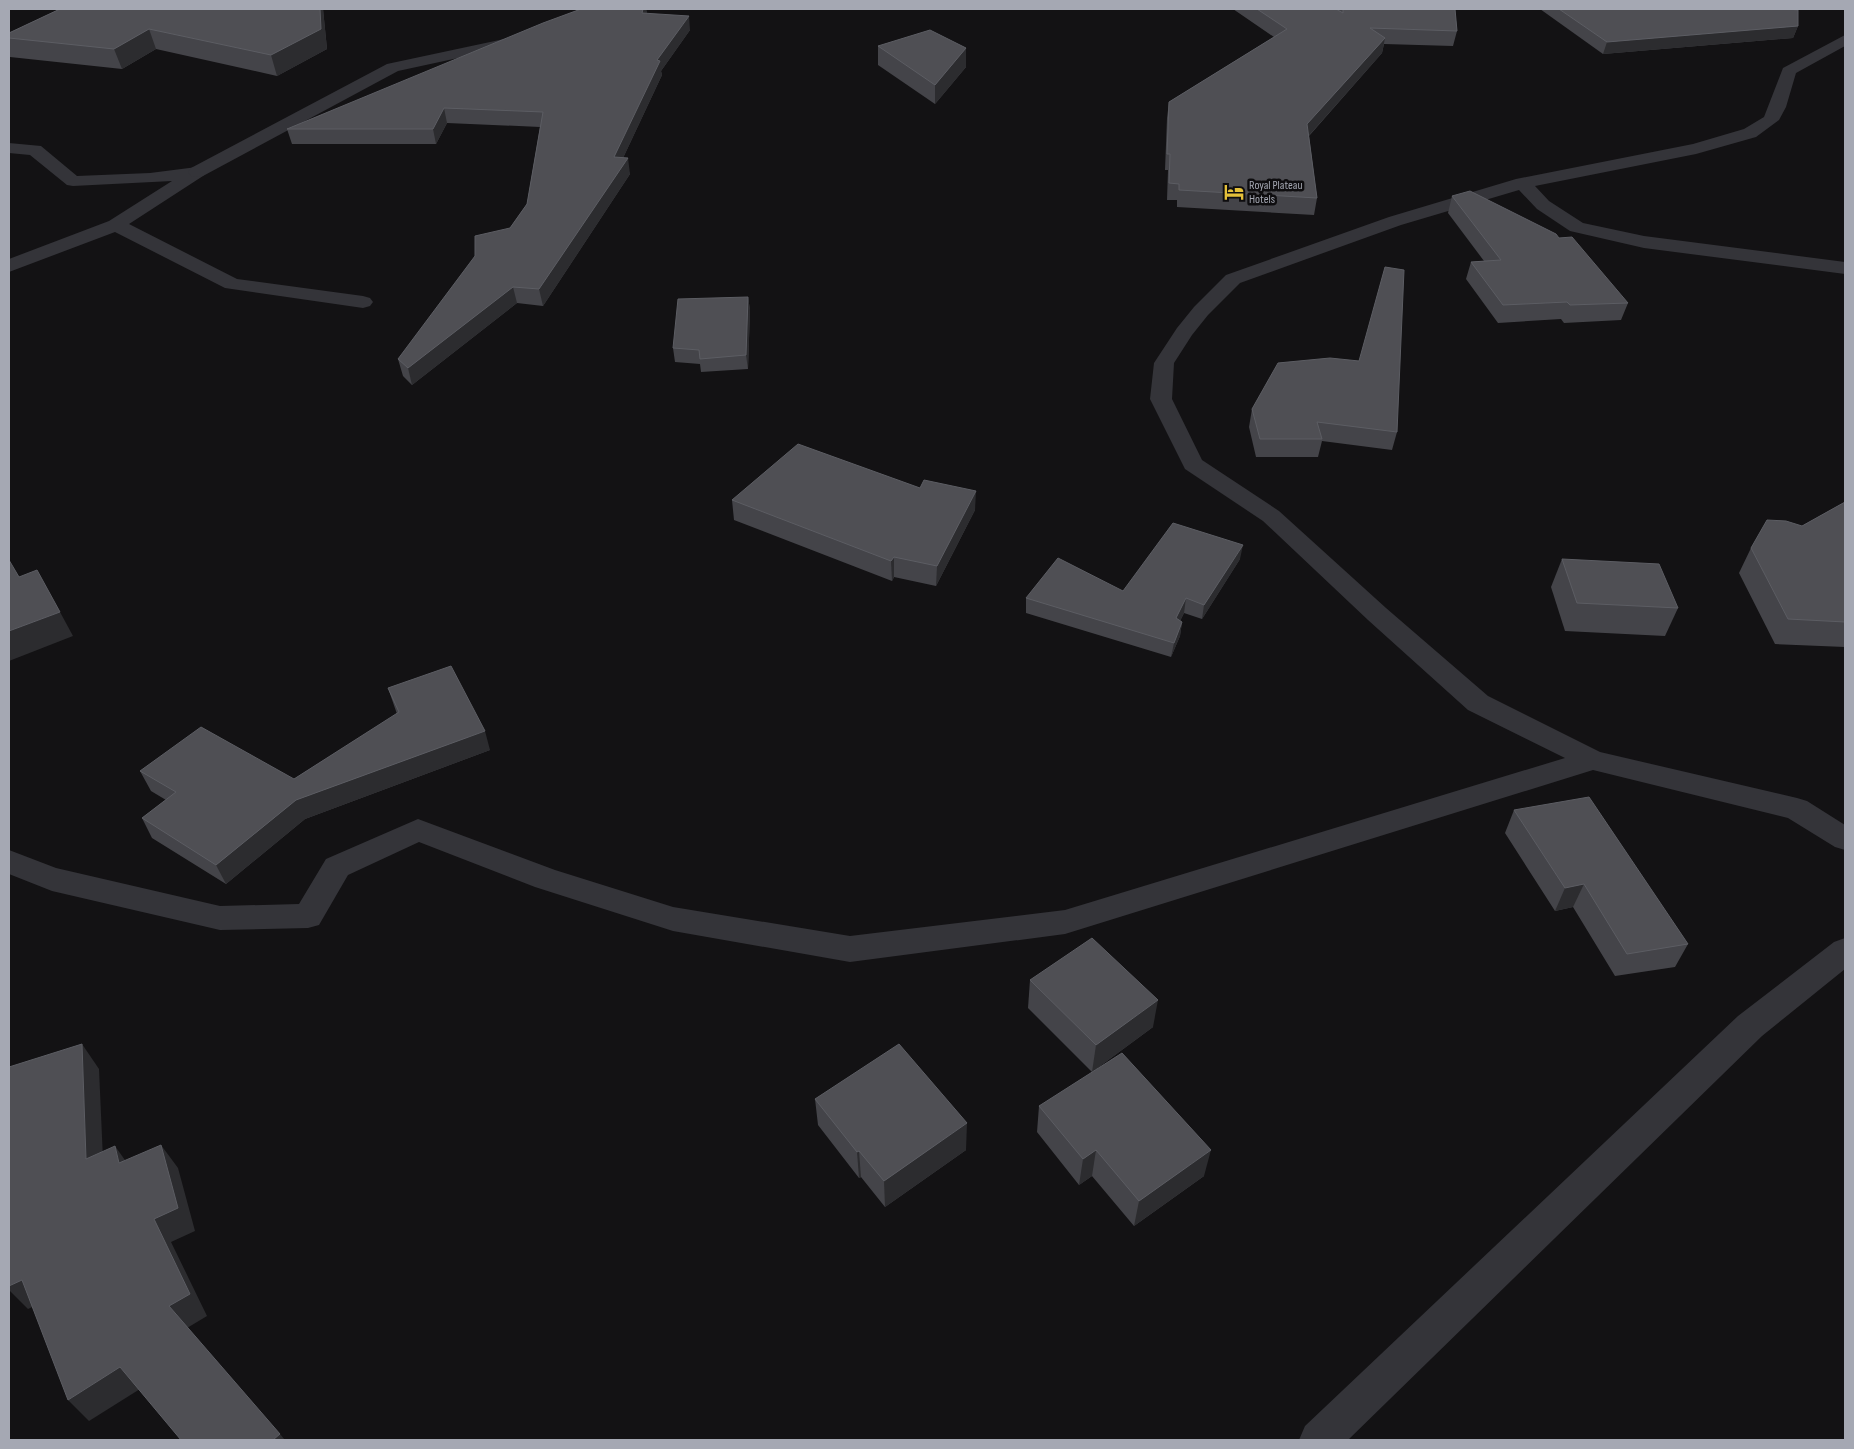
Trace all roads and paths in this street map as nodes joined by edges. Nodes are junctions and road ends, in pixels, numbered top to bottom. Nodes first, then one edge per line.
1 (528, 37) edge
2 (1845, 40) edge
3 (9, 148) edge
4 (197, 172) junction
5 (1522, 184) junction
6 (116, 225) junction
7 (9, 266) edge
8 (1845, 268) edge
9 (363, 302) dead end
10 (1592, 760) junction
11 (1845, 839) edge
12 (9, 862) edge
13 (1845, 951) edge
14 (1319, 1440) edge

1 - 4 street
2 - 5 street
3 - 4 street
4 - 6 street
5 - 8 street
5 - 10 street
6 - 7 street
6 - 9 street
10 - 11 street
10 - 12 street
13 - 14 street

